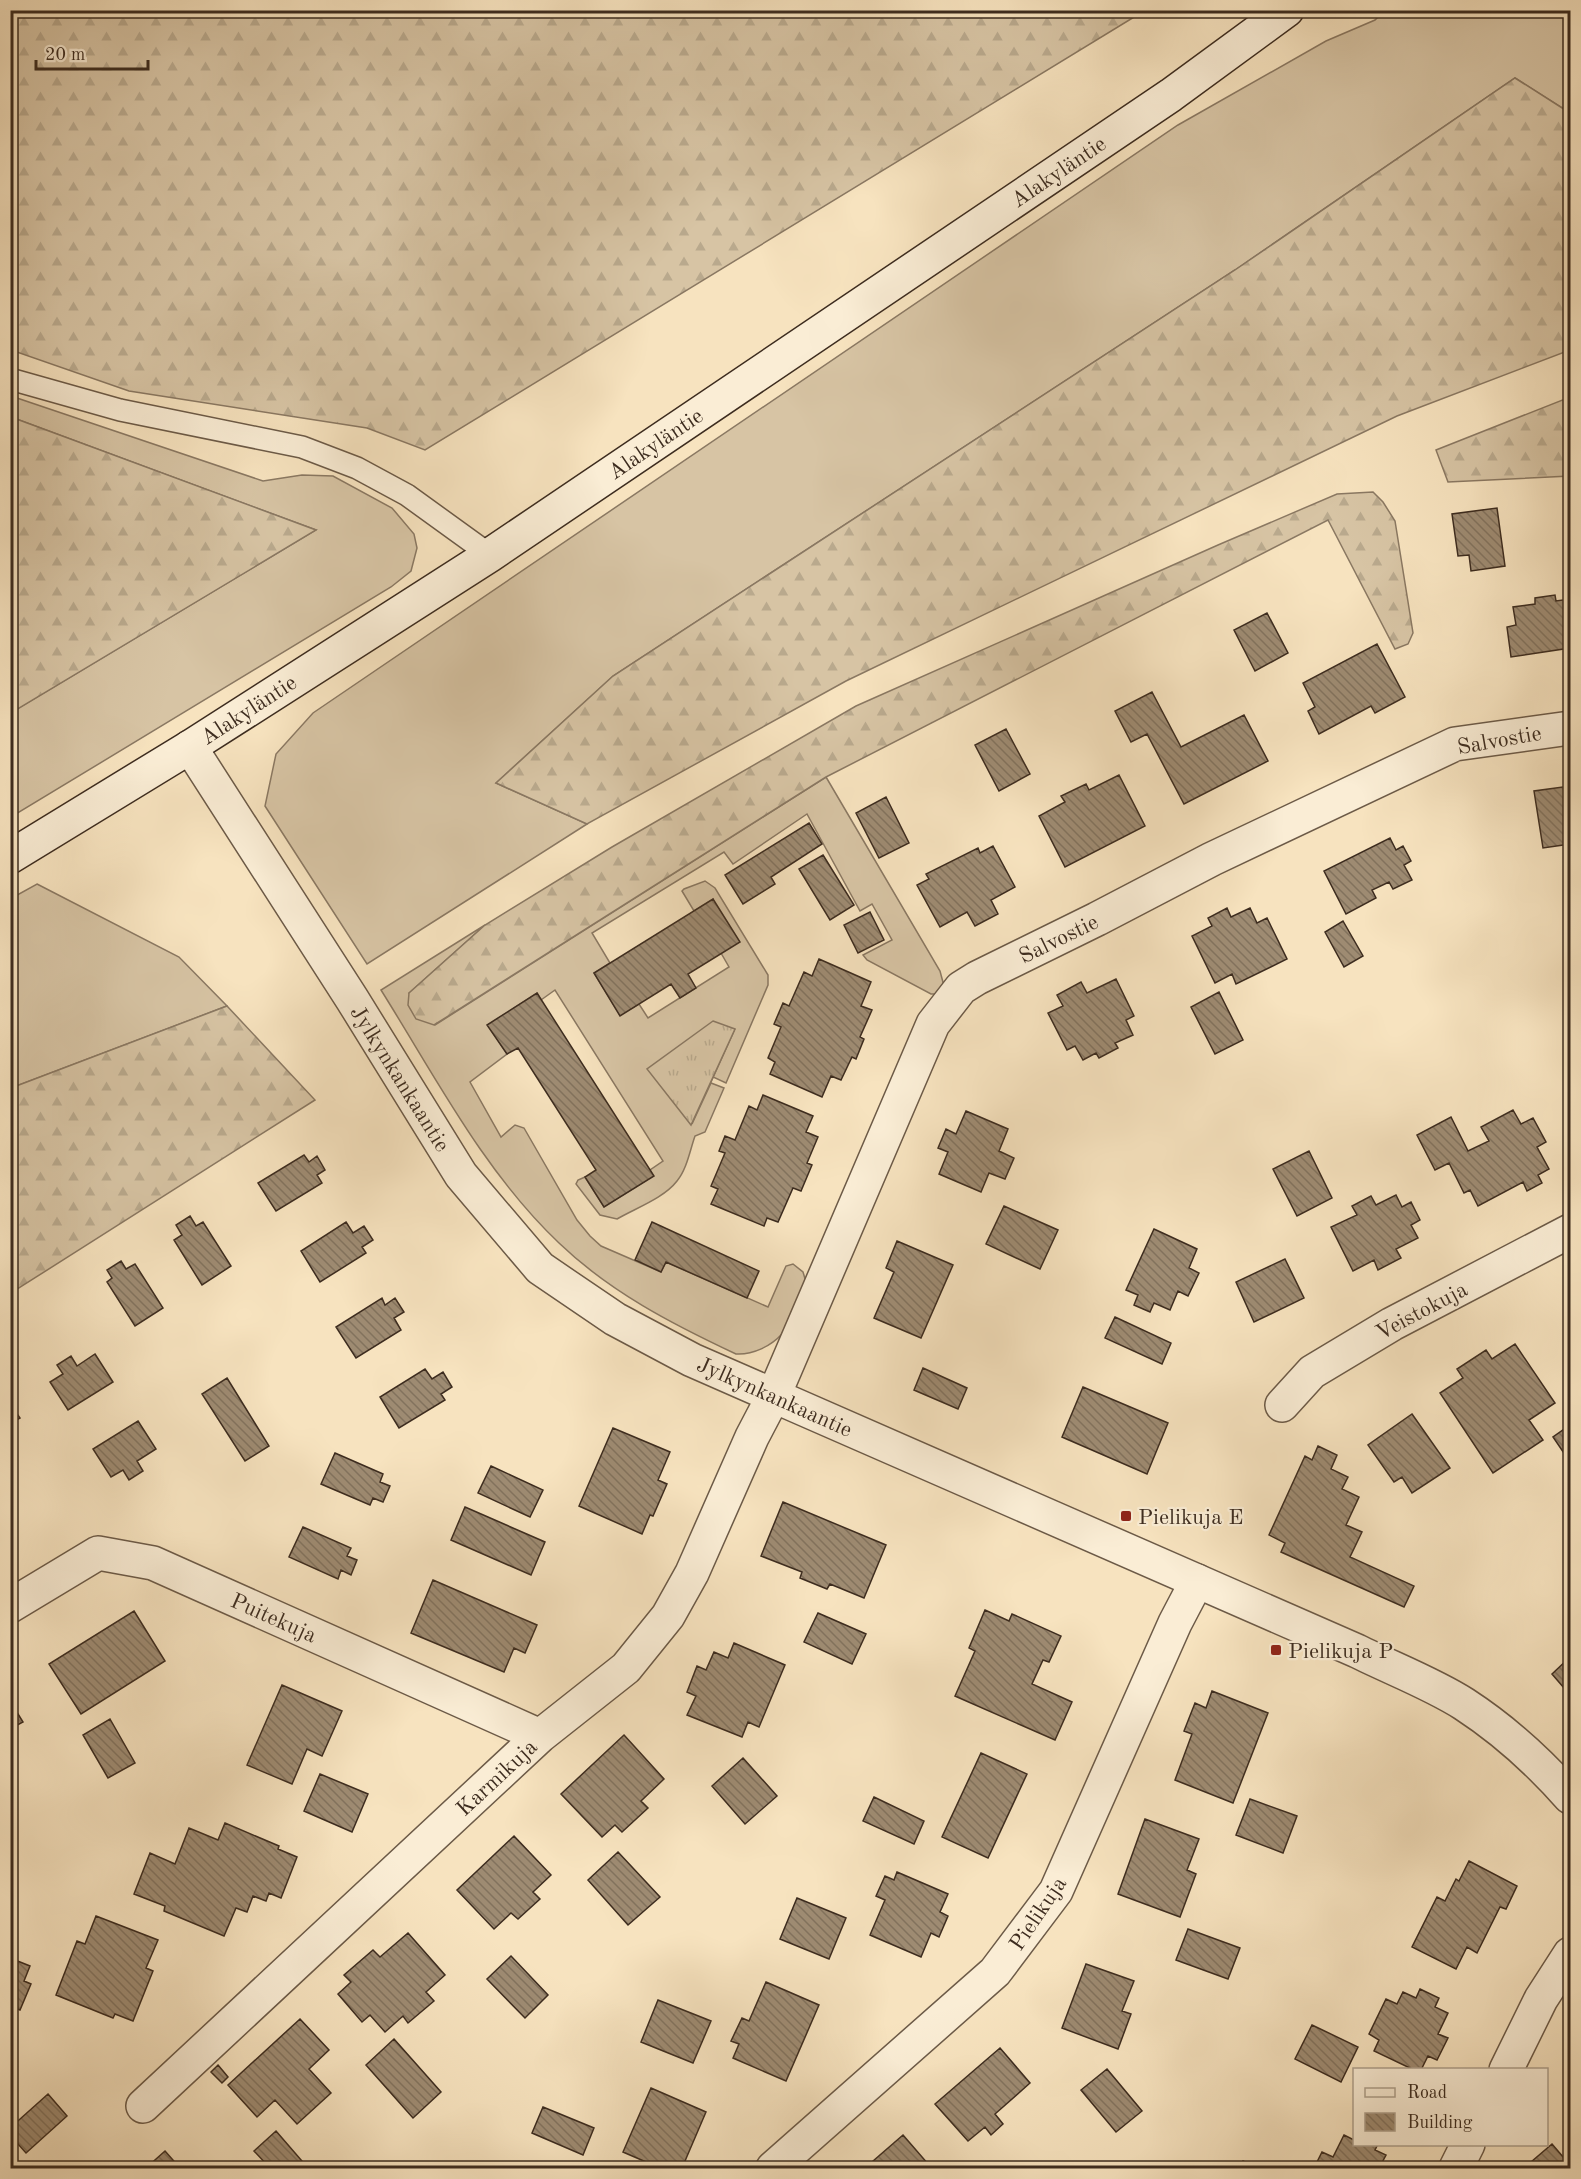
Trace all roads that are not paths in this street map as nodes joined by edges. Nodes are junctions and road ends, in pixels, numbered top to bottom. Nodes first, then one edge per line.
1 (1287, 10) edge
2 (10, 379) edge
3 (490, 555) junction
4 (1570, 728) edge
5 (190, 747) junction
6 (10, 856) edge
7 (1570, 1230) edge
8 (774, 1395) junction
9 (1282, 1405) dead end
10 (1197, 1581) junction
11 (10, 1606) edge
12 (540, 1736) junction
13 (1570, 1797) edge
14 (1570, 1954) edge
15 (1507, 2068) edge
16 (143, 2106) dead end
17 (1468, 2146) edge
18 (773, 2169) edge
19 (1456, 2169) edge

1 - 3 street, Alakyläntie
2 - 3 lane
3 - 5 street, Alakyläntie
4 - 8 street, Salvostie
5 - 6 street, Alakyläntie
5 - 8 street, Jylkynkankaantie
7 - 9 street, Veistokuja
8 - 10 street, Jylkynkankaantie
8 - 12 street, Karmikuja
10 - 13 street, Jylkynkankaantie
10 - 18 street, Pielikuja
11 - 12 street, Puitekuja
12 - 16 street, Karmikuja
14 - 15 street
17 - 19 street

